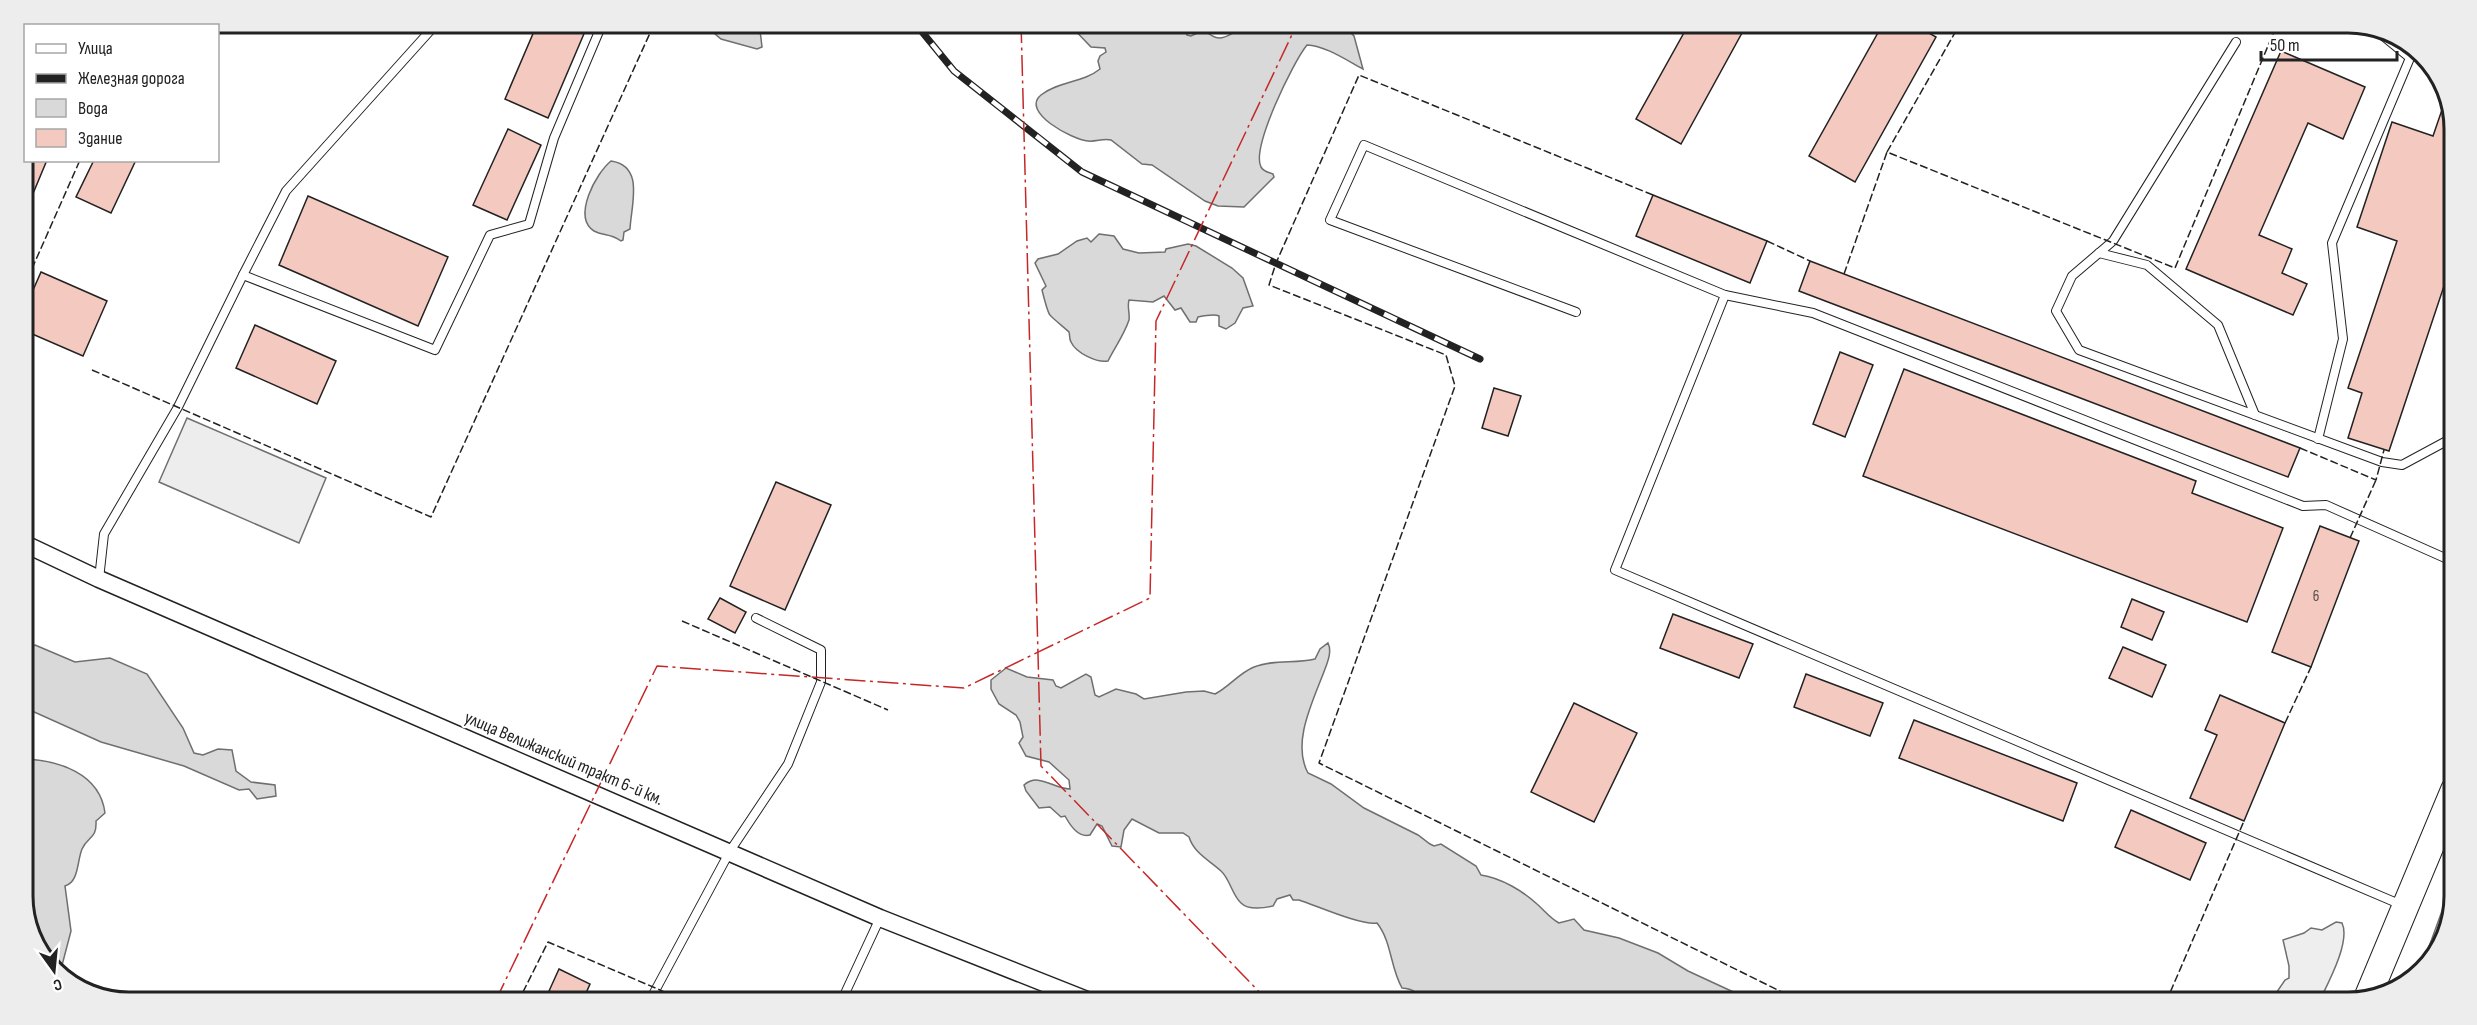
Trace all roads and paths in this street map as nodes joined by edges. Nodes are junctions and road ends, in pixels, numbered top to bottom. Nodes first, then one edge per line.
1 (428, 33) edge
2 (598, 33) edge
3 (2236, 42) dead end
4 (2394, 45) edge
5 (2099, 253) junction
6 (243, 275) junction
7 (1725, 295) junction
8 (1576, 312) dead end
9 (2255, 415) junction
10 (2318, 439) junction
11 (2444, 442) edge
12 (33, 548) edge
13 (2444, 558) edge
14 (99, 579) junction
15 (756, 618) dead end
16 (2444, 833) edge
17 (730, 851) junction
18 (2404, 907) junction
19 (880, 918) junction
20 (2371, 989) edge
21 (655, 992) edge
22 (846, 992) edge
23 (1067, 992) edge

1 - 6 lane
2 - 6 lane
3 - 5 lane
4 - 10 lane
5 - 9 lane
5 - 9 lane
6 - 14 lane
7 - 8 lane
7 - 13 lane
7 - 18 lane
9 - 10 lane
10 - 11 lane
12 - 14 street, улица Велижанский тракт 6-й км.
14 - 17 street, улица Велижанский тракт 6-й км.
15 - 17 lane
16 - 18 main road
17 - 19 street, улица Велижанский тракт 6-й км.
17 - 21 lane
18 - 20 main road
19 - 22 lane
19 - 23 street, улица Велижанский тракт 6-й км.

